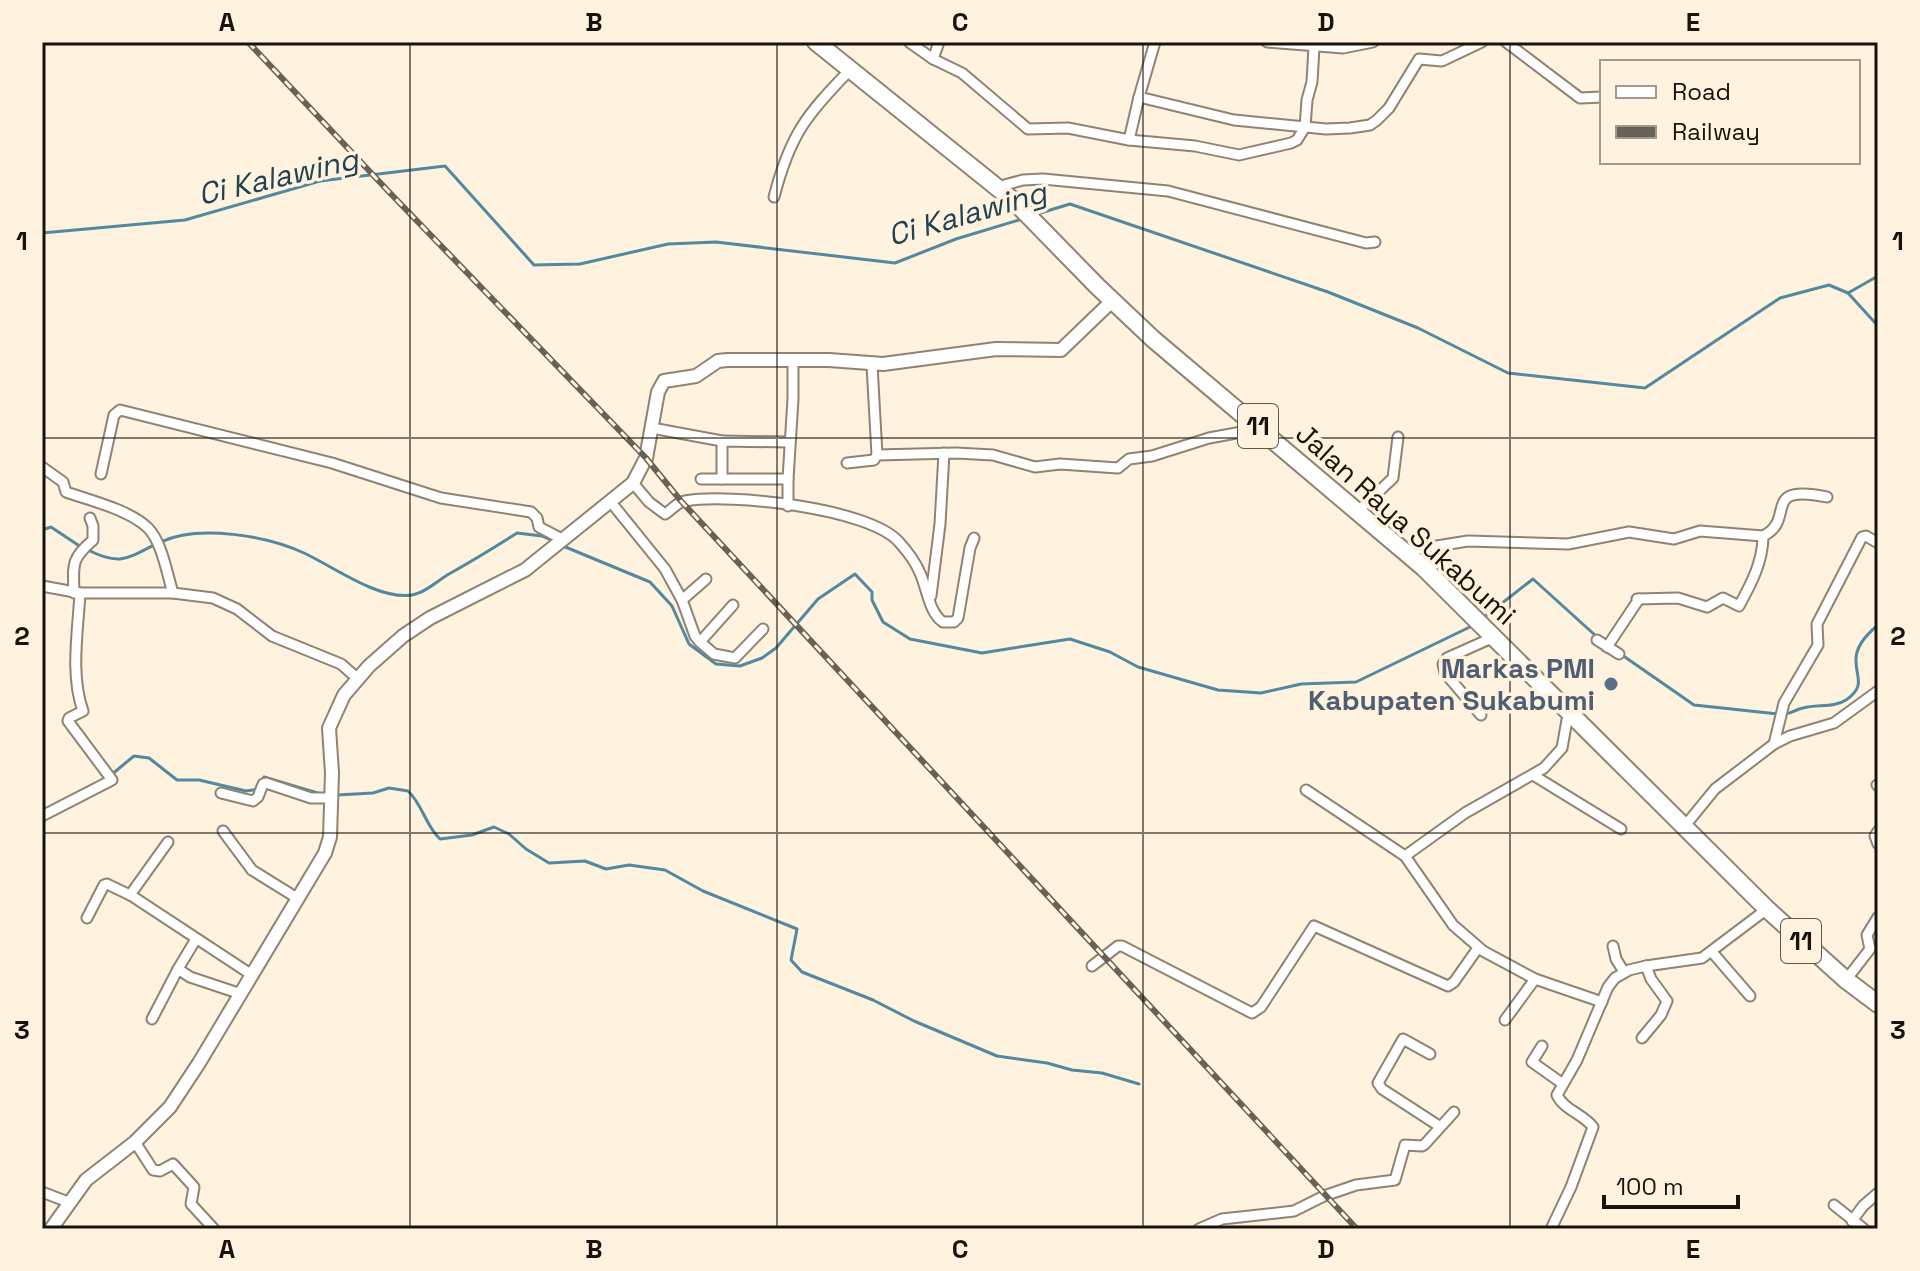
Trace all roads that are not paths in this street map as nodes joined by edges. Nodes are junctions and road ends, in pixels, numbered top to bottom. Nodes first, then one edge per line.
1 (816, 42) edge
2 (909, 42) edge
3 (939, 42) edge
4 (1155, 42) edge
5 (1373, 42) edge
6 (1482, 42) edge
7 (1506, 42) edge
8 (1273, 43) edge
9 (1314, 47) junction
10 (933, 59) junction
11 (850, 70) junction
12 (1139, 97) junction
13 (1600, 97) edge
14 (1305, 127) junction
15 (1129, 140) junction
16 (997, 187) junction
17 (774, 197) dead end
18 (1375, 242) dead end
19 (1112, 301) junction
20 (793, 360) junction
21 (872, 365) junction
22 (652, 428) junction
23 (1262, 428) junction
24 (1398, 437) dead end
25 (722, 441) junction
26 (789, 442) junction
27 (944, 453) junction
28 (877, 455) junction
29 (847, 463) dead end
30 (42, 467) edge
31 (101, 474) dead end
32 (701, 479) dead end
33 (722, 479) junction
34 (788, 479) junction
35 (633, 483) junction
36 (1827, 497) dead end
37 (610, 501) junction
38 (788, 506) junction
39 (1358, 511) junction
40 (90, 518) dead end
41 (1763, 536) junction
42 (974, 538) dead end
43 (562, 539) junction
44 (1878, 543) edge
45 (1406, 551) junction
46 (706, 579) dead end
47 (42, 586) edge
48 (77, 593) junction
49 (173, 593) junction
50 (931, 598) junction
51 (682, 600) junction
52 (733, 605) dead end
53 (763, 629) dead end
54 (1491, 634) junction
55 (1597, 640) dead end
56 (700, 642) junction
57 (1607, 647) junction
58 (1619, 654) dead end
59 (357, 678) junction
60 (1878, 691) edge
61 (1571, 714) junction
62 (1481, 715) dead end
63 (1774, 744) junction
64 (1533, 775) junction
65 (1306, 790) dead end
66 (221, 793) dead end
67 (330, 796) junction
68 (42, 816) edge
69 (1684, 827) junction
70 (1621, 829) dead end
71 (223, 831) dead end
72 (1878, 831) edge
73 (168, 842) dead end
74 (1878, 844) edge
75 (1405, 856) junction
76 (130, 895) junction
77 (297, 898) junction
78 (1767, 909) junction
79 (1878, 917) edge
80 (87, 918) dead end
81 (196, 939) junction
82 (1613, 946) dead end
83 (1478, 948) junction
84 (1712, 952) junction
85 (1092, 966) dead end
86 (1646, 966) junction
87 (178, 969) junction
88 (1624, 972) junction
89 (252, 975) junction
90 (1535, 979) junction
91 (1846, 980) junction
92 (241, 994) junction
93 (1750, 996) dead end
94 (1602, 1002) junction
95 (1878, 1003) edge
96 (152, 1019) dead end
97 (1505, 1020) dead end
98 (1642, 1038) dead end
99 (1542, 1046) dead end
100 (1430, 1054) dead end
101 (1563, 1084) junction
102 (1454, 1112) dead end
103 (1439, 1126) junction
104 (135, 1142) junction
105 (42, 1192) edge
106 (1878, 1193) edge
107 (68, 1202) junction
108 (1834, 1205) dead end
109 (1852, 1221) junction
110 (1233, 1224) edge
111 (54, 1228) edge
112 (214, 1229) edge
113 (1199, 1229) edge
114 (1551, 1229) edge
115 (1864, 1229) edge

1 - 11 highway, Jalan Raya Sukabumi / 11
2 - 10 street
3 - 10 street
4 - 12 street
5 - 9 street
6 - 14 street
7 - 13 street
8 - 9 street
9 - 14 street
10 - 15 street
11 - 16 highway, Jalan Raya Sukabumi / 11
11 - 17 street
12 - 14 street
12 - 15 street
14 - 15 street
16 - 18 street
16 - 19 highway, Jalan Raya Sukabumi / 11
19 - 21 street
19 - 23 highway, Jalan Raya Sukabumi / 11
20 - 21 street
20 - 22 street
20 - 26 street
21 - 28 street
22 - 25 street
22 - 35 street
23 - 27 street
23 - 39 highway, Jalan Raya Sukabumi / 11
24 - 39 street
25 - 26 street
25 - 33 street
26 - 34 street
27 - 28 street
27 - 50 street
28 - 29 street
30 - 49 street
31 - 43 street
32 - 33 street
33 - 34 street
34 - 38 street
35 - 37 street
35 - 38 street
36 - 41 street
37 - 43 street
37 - 51 street
38 - 50 street
39 - 45 highway, Jalan Raya Sukabumi / 11
40 - 48 street
41 - 45 street
41 - 57 street
42 - 50 street
43 - 59 street
44 - 63 street
45 - 54 highway, Jalan Raya Sukabumi / 11
46 - 51 street
47 - 48 street
48 - 49 street
48 - 68 street
49 - 59 street
51 - 56 street
52 - 56 street
53 - 56 street
54 - 61 highway, Jalan Raya Sukabumi / 11
54 - 62 street
55 - 57 street
57 - 58 street
59 - 67 street
60 - 63 street
61 - 64 street
61 - 69 highway, Jalan Raya Sukabumi / 11
63 - 69 street
64 - 70 street
64 - 75 street
65 - 75 street
66 - 67 street
67 - 77 street
69 - 78 highway, Jalan Raya Sukabumi / 11
71 - 77 street
72 - 74 street
73 - 76 street
75 - 83 street
76 - 80 street
76 - 81 street
77 - 89 street
78 - 84 street
78 - 91 highway, 11
79 - 91 street
81 - 87 street
81 - 89 street
82 - 88 street
83 - 85 street
83 - 90 street
84 - 86 street
84 - 93 street
86 - 88 street
86 - 98 street
87 - 92 street
87 - 96 street
88 - 94 street
89 - 92 street
90 - 94 street
90 - 97 street
91 - 95 highway, 11
92 - 104 street
94 - 101 street
99 - 101 street
100 - 103 street
101 - 114 street
102 - 103 street
103 - 110 street
104 - 107 street
104 - 112 street
105 - 107 street
106 - 109 street
107 - 111 street
108 - 109 street
109 - 115 street
110 - 113 street

